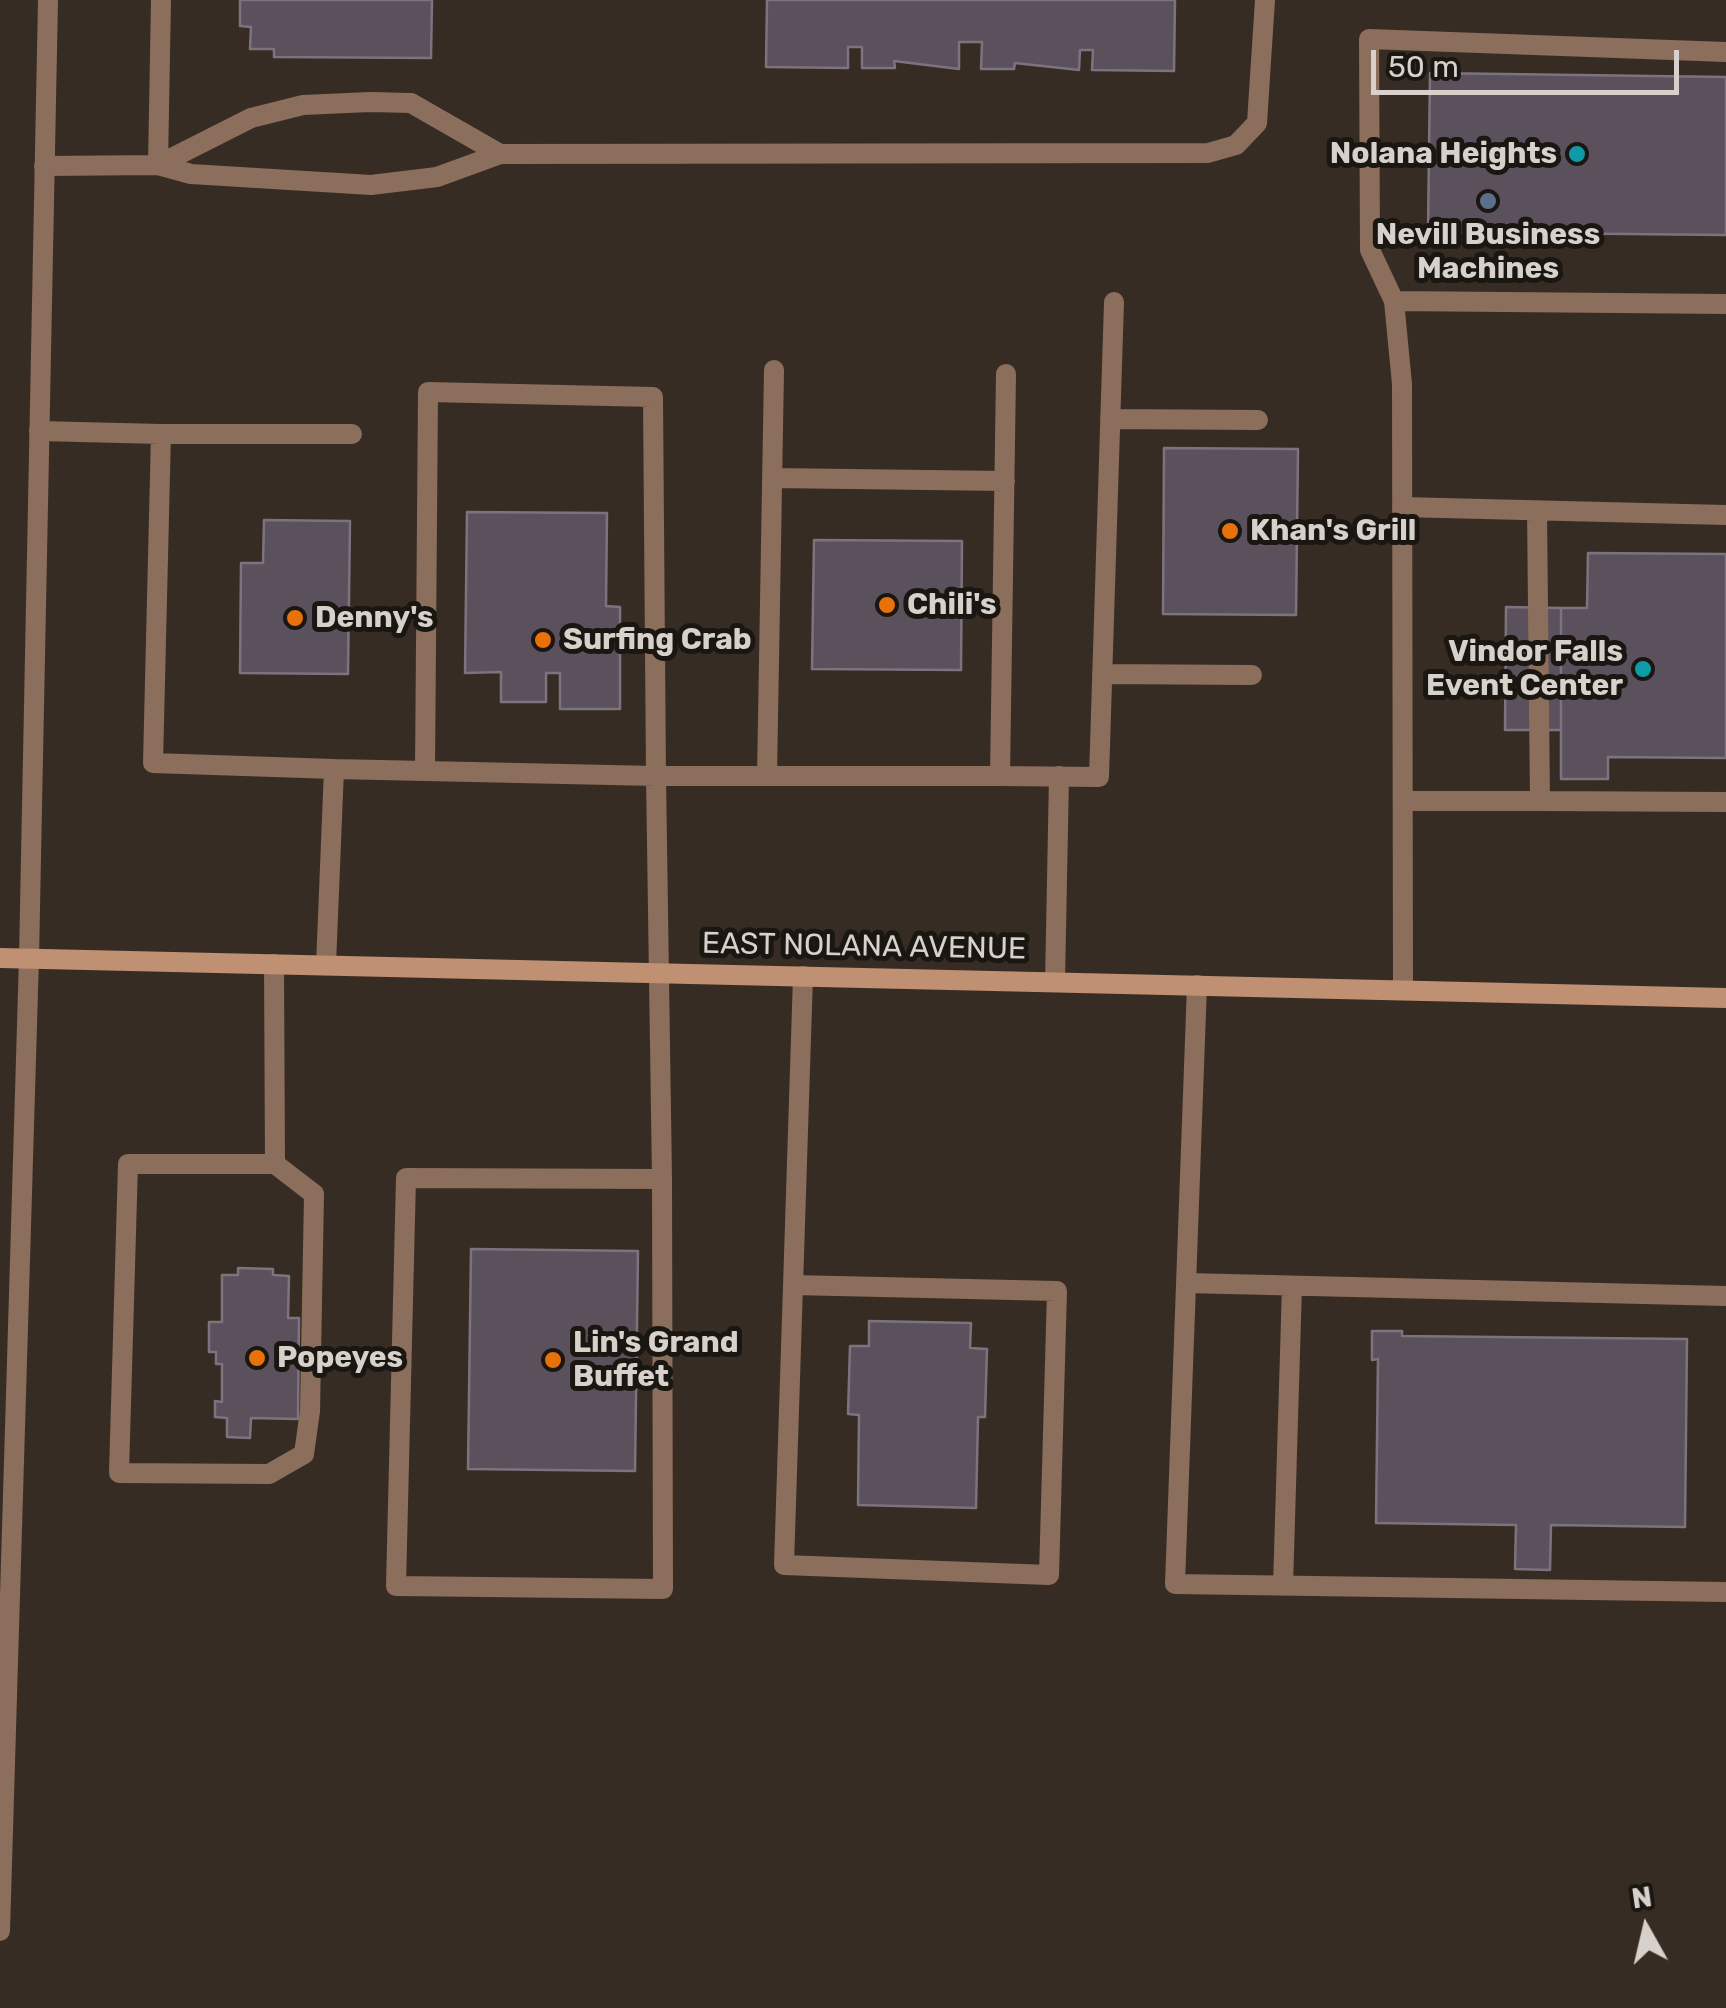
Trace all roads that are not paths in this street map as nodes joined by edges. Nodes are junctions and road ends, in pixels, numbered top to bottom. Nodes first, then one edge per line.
1 (48, 0) edge
2 (161, 0) edge
3 (1264, 0) edge
4 (1726, 52) edge
5 (500, 154) junction
6 (158, 165) junction
7 (44, 166) junction
8 (1394, 301) junction
9 (1114, 302) dead end
10 (1726, 304) edge
11 (774, 370) dead end
12 (1006, 374) dead end
13 (1110, 418) junction
14 (1258, 420) dead end
15 (40, 431) junction
16 (161, 434) junction
17 (352, 434) dead end
18 (772, 478) junction
19 (1005, 481) junction
20 (1402, 506) junction
21 (1536, 511) junction
22 (1726, 516) edge
23 (1102, 674) junction
24 (1252, 674) dead end
25 (334, 769) junction
26 (425, 770) junction
27 (656, 776) junction
28 (767, 776) junction
29 (1000, 776) junction
30 (1058, 776) junction
31 (1403, 801) junction
32 (1540, 801) junction
33 (1726, 802) edge
34 (0, 958) edge
35 (29, 958) junction
36 (274, 964) junction
37 (326, 966) junction
38 (660, 973) junction
39 (803, 976) junction
40 (1055, 982) junction
41 (1197, 985) junction
42 (1403, 990) junction
43 (1726, 998) edge
44 (275, 1164) junction
45 (662, 1179) junction
46 (1186, 1283) junction
47 (792, 1285) junction
48 (1292, 1286) junction
49 (1726, 1296) edge
50 (1283, 1586) junction
51 (1726, 1592) edge
52 (0, 1931) edge

1 - 7 street
2 - 6 street
3 - 5 street
4 - 8 street
5 - 6 street
5 - 6 street
6 - 7 street
7 - 15 street
8 - 10 street
8 - 20 street
9 - 13 street
11 - 18 street
12 - 19 street
13 - 14 street
13 - 23 street
15 - 16 street
15 - 35 street
16 - 17 street
16 - 25 street
18 - 19 street
18 - 28 street
19 - 29 street
20 - 21 street
20 - 31 street
21 - 22 street
21 - 32 street
23 - 24 street
23 - 30 street
25 - 26 street
25 - 37 street
26 - 27 street
26 - 27 street
27 - 28 street
27 - 38 street
28 - 29 street
29 - 30 street
30 - 40 street
31 - 32 street
31 - 42 street
32 - 33 street
34 - 35 main road, EAST NOLANA AVENUE
35 - 36 main road, EAST NOLANA AVENUE
35 - 52 street
36 - 37 main road, EAST NOLANA AVENUE
36 - 44 street
37 - 38 main road, EAST NOLANA AVENUE
38 - 39 main road, EAST NOLANA AVENUE
38 - 45 street
39 - 40 main road, EAST NOLANA AVENUE
39 - 47 street
40 - 41 main road, EAST NOLANA AVENUE
41 - 42 main road, EAST NOLANA AVENUE
41 - 46 street
42 - 43 main road, EAST NOLANA AVENUE
44 - 44 street
45 - 45 street
46 - 48 street
46 - 50 street
47 - 47 street
48 - 49 street
48 - 50 street
50 - 51 street

